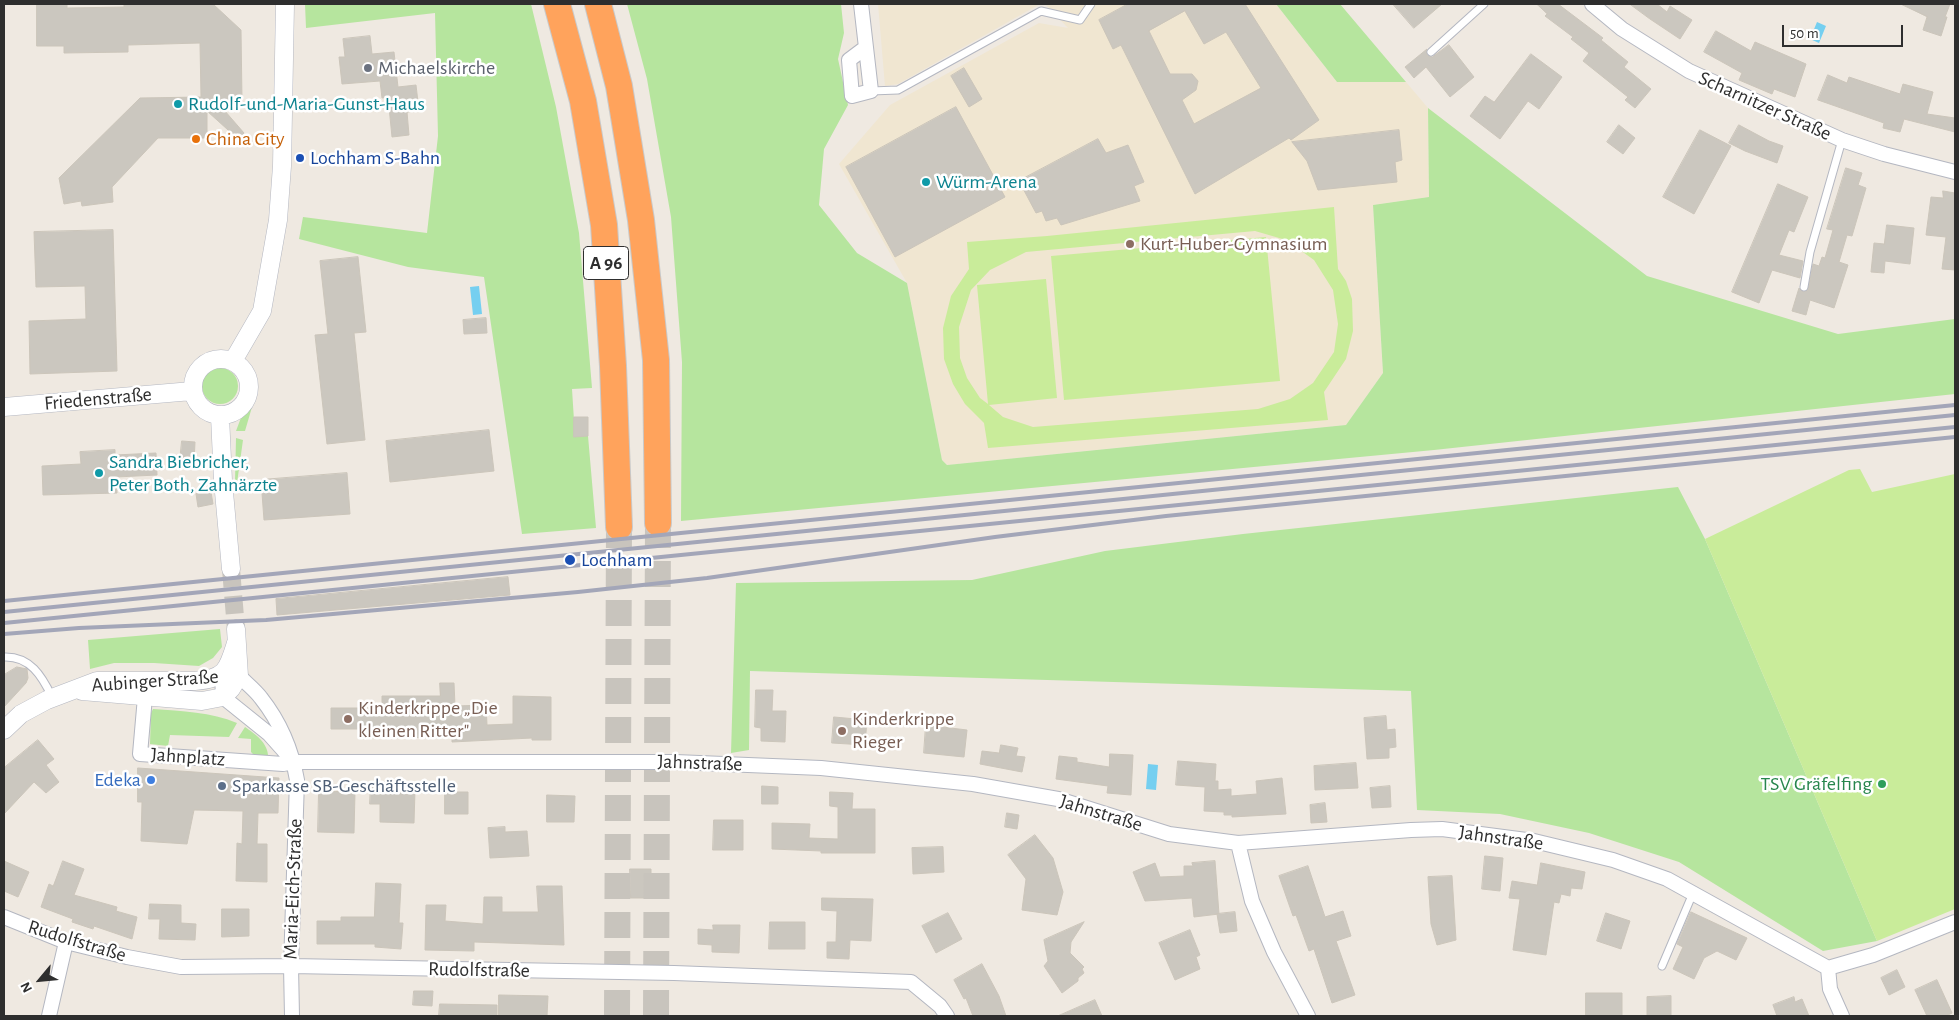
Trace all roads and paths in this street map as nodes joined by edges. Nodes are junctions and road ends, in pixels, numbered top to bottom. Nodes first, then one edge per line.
1 (285, 4) edge
2 (558, 4) edge
3 (598, 4) edge
4 (861, 4) edge
5 (1091, 4) edge
6 (1484, 4) edge
7 (1592, 4) edge
8 (865, 48) junction
9 (1431, 52) dead end
10 (871, 91) junction
11 (1842, 140) junction
12 (1955, 172) edge
13 (1804, 288) dead end
14 (233, 361) junction
15 (192, 390) junction
16 (4, 407) edge
17 (220, 416) junction
18 (658, 523) tunnel mouth
19 (618, 527) tunnel mouth
20 (231, 569) tunnel mouth
21 (236, 636) tunnel mouth
22 (4, 657) edge
23 (230, 675) junction
24 (71, 690) junction
25 (145, 696) junction
26 (52, 697) junction
27 (223, 697) junction
28 (4, 730) edge
29 (294, 762) junction
30 (1238, 843) junction
31 (1693, 893) junction
32 (4, 917) edge
33 (1955, 922) edge
34 (66, 942) junction
35 (291, 966) junction
36 (1662, 966) dead end
37 (1828, 968) junction
38 (49, 1016) edge
39 (292, 1016) edge
40 (947, 1016) edge
41 (1308, 1016) edge
42 (1842, 1016) edge

1 - 14 street
2 - 19 highway, A 96
3 - 18 highway, A 96
4 - 8 street
5 - 10 lane
6 - 9 lane
7 - 11 street, Scharnitzer Straße
8 - 10 street
8 - 10 street
11 - 12 street, Scharnitzer Straße
11 - 13 lane
14 - 15 street
14 - 17 street
15 - 16 street, Friedenstraße
15 - 17 street
17 - 20 street
21 - 23 street
22 - 26 lane
23 - 24 street, Aubinger Straße
23 - 27 street
23 - 29 street, Maria-Eich-Straße
24 - 25 street, Aubinger Straße
24 - 26 street, Aubinger Straße
25 - 27 street, Aubinger Straße
25 - 29 street, Jahnplatz
26 - 28 street, Aubinger Straße
27 - 29 street
29 - 30 street, Jahnstraße
29 - 35 street, Maria-Eich-Straße
30 - 31 street, Jahnstraße
30 - 41 street
31 - 36 lane
31 - 37 street, Jahnstraße
32 - 34 street, Rudolfstraße
33 - 37 street
34 - 35 street, Rudolfstraße
34 - 38 street
35 - 39 street, Maria-Eich-Straße
35 - 40 street, Rudolfstraße
37 - 42 street

